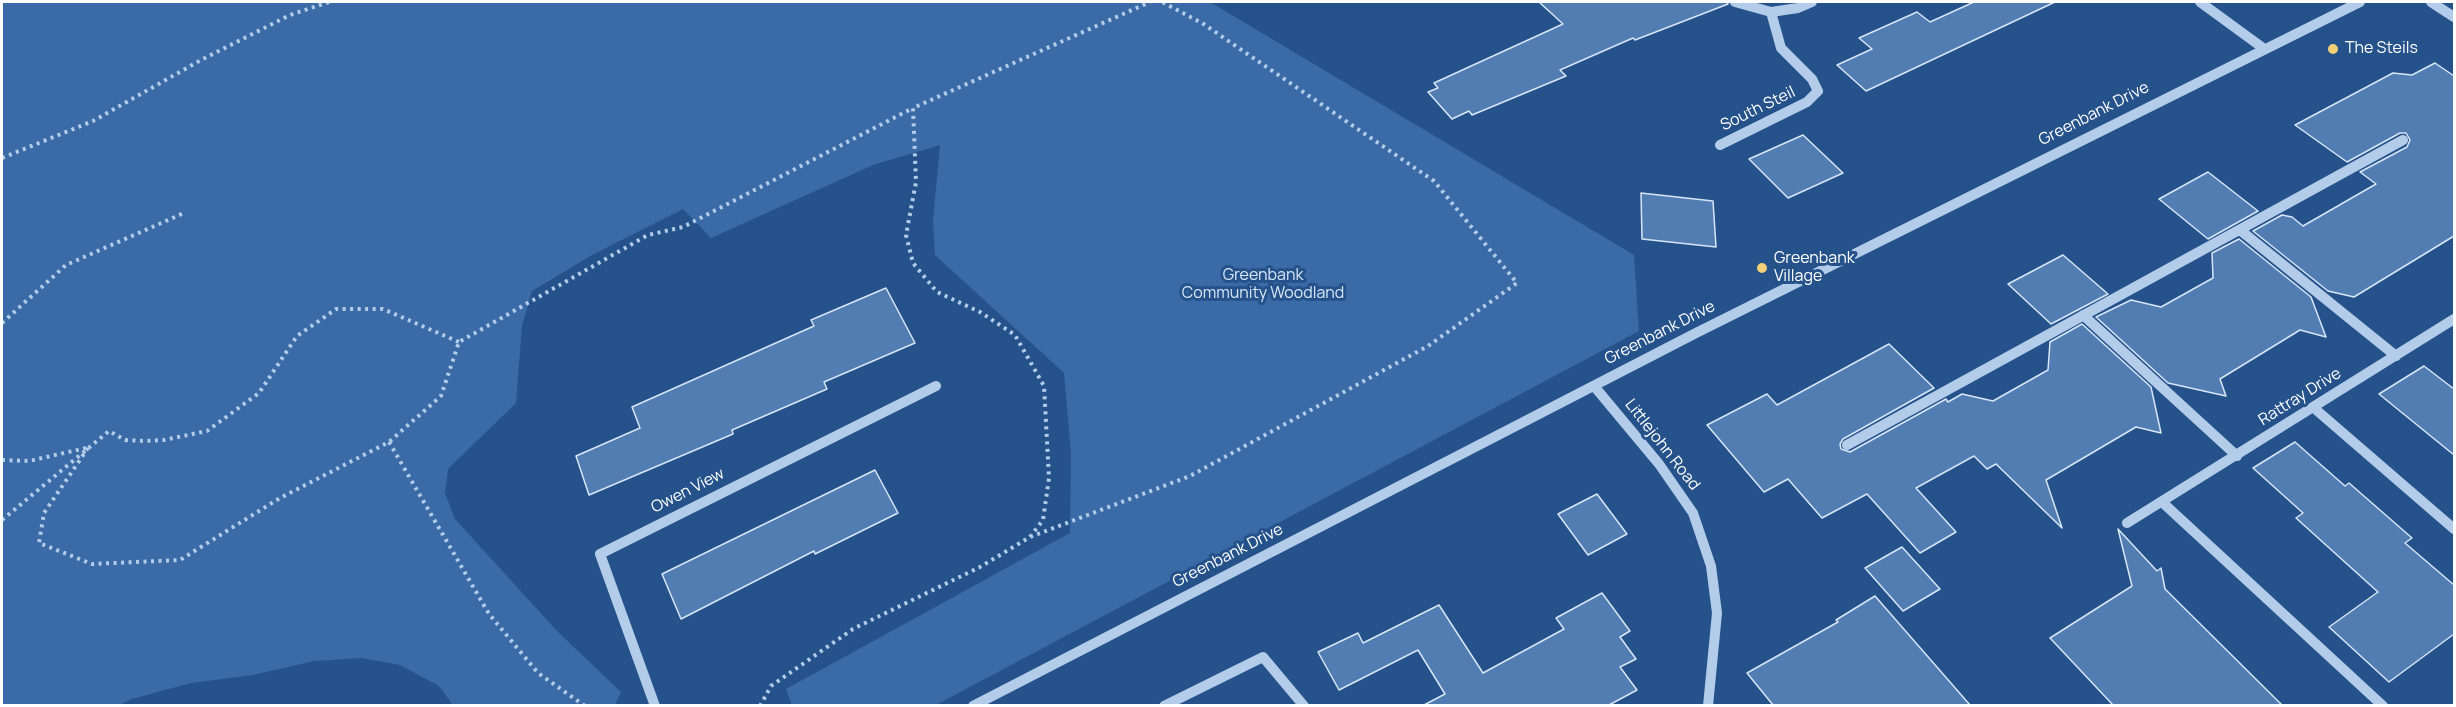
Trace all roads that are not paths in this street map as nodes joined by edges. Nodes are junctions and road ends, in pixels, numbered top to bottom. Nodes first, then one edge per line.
1 (1735, 2) edge
2 (1812, 2) edge
3 (2200, 2) edge
4 (2360, 2) edge
5 (2431, 2) edge
6 (1771, 12) junction
7 (2454, 17) edge
8 (2263, 48) junction
9 (2403, 140) dead end
10 (1720, 144) dead end
11 (2240, 230) junction
12 (2083, 315) junction
13 (2454, 319) edge
14 (2396, 356) junction
15 (936, 386) dead end
16 (1594, 386) junction
17 (2314, 408) junction
18 (1847, 445) dead end
19 (2237, 456) junction
20 (2162, 502) junction
21 (2127, 523) dead end
22 (2454, 529) edge
23 (655, 705) edge
24 (977, 705) edge
25 (1164, 705) edge
26 (1304, 705) edge
27 (1708, 705) edge
28 (2382, 705) edge

1 - 6 street
2 - 6 street
3 - 8 street
4 - 8 street, Greenbank Drive
5 - 7 street
6 - 10 street, South Steil
8 - 16 street, Greenbank Drive
9 - 11 street
11 - 12 street
11 - 14 street
12 - 18 street
12 - 19 street
13 - 14 street, Rattray Drive
14 - 17 street, Rattray Drive
15 - 23 street, Owen View
16 - 24 street, Greenbank Drive
16 - 27 street, Littlejohn Road
17 - 19 street, Rattray Drive
17 - 22 street
19 - 20 street, Rattray Drive
20 - 21 street, Rattray Drive
20 - 28 street
25 - 26 street

